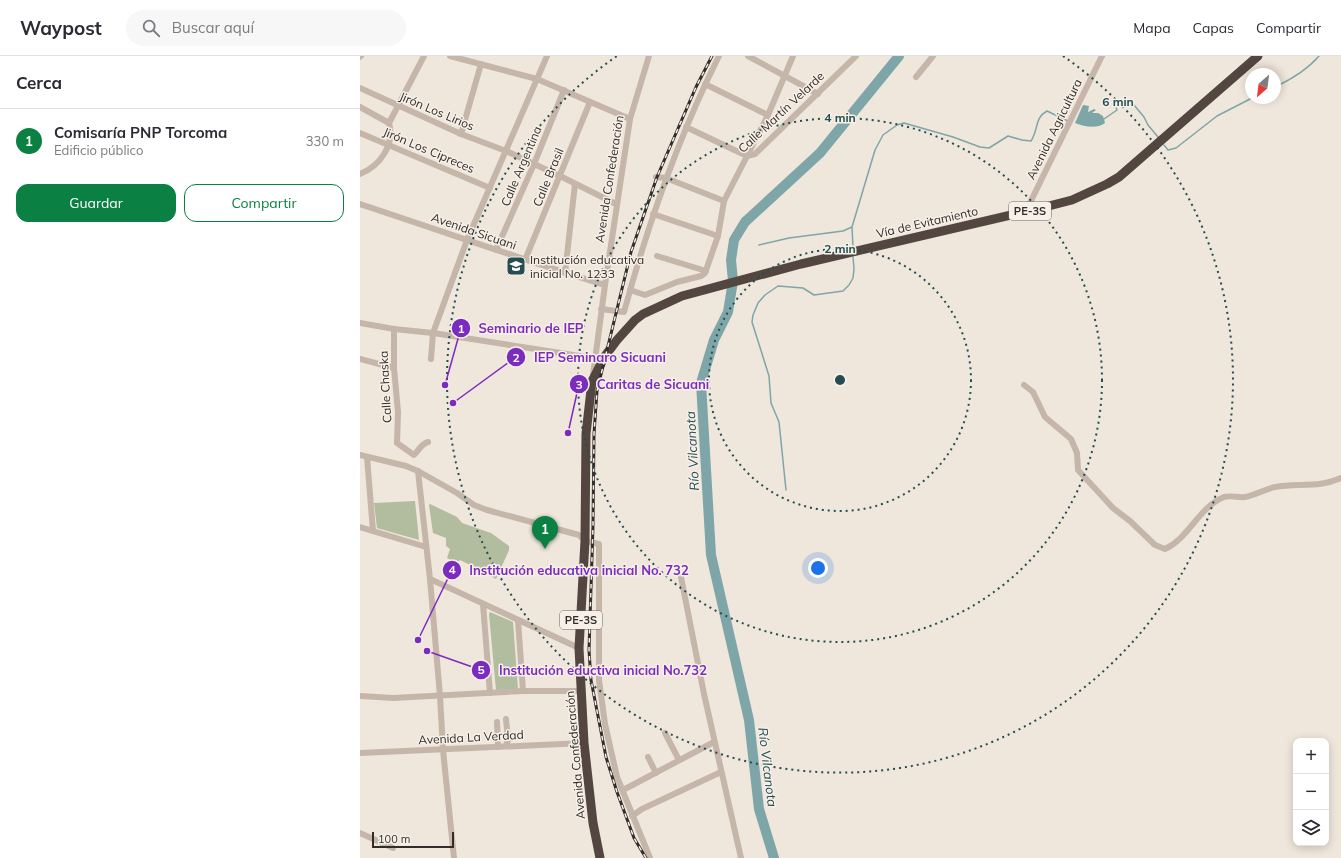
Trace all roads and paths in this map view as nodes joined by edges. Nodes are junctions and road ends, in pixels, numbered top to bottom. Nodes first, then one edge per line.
1 (424, 56) edge
2 (450, 56) edge
3 (547, 56) edge
4 (649, 56) edge
5 (719, 56) edge
6 (748, 56) edge
7 (793, 56) edge
8 (933, 56) edge
9 (1102, 56) edge
10 (1258, 56) edge
11 (853, 57) edge
12 (479, 61) edge
13 (784, 75) junction
14 (916, 77) dead end
15 (537, 78) junction
16 (705, 84) junction
17 (360, 88) edge
18 (564, 90) junction
19 (818, 94) junction
20 (590, 102) junction
21 (398, 106) junction
22 (360, 107) edge
23 (768, 115) junction
24 (630, 119) junction
25 (389, 123) junction
26 (686, 127) junction
27 (360, 133) edge
28 (461, 134) junction
29 (388, 145) junction
30 (506, 151) junction
31 (746, 156) junction
32 (534, 164) junction
33 (360, 168) edge
34 (367, 171) junction
35 (360, 174) edge
36 (560, 176) junction
37 (656, 177) dead end
38 (666, 178) junction
39 (576, 184) junction
40 (490, 188) junction
41 (724, 202) junction
42 (360, 204) edge
43 (616, 204) junction
44 (1026, 212) junction
45 (653, 214) junction
46 (718, 236) junction
47 (468, 240) junction
48 (496, 250) junction
49 (657, 256) dead end
50 (525, 260) junction
51 (706, 271) junction
52 (565, 273) junction
53 (604, 286) junction
54 (630, 290) junction
55 (601, 309) junction
56 (624, 312) junction
57 (635, 320) junction
58 (360, 323) edge
59 (394, 329) junction
60 (433, 333) junction
61 (360, 359) edge
62 (431, 359) dead end
63 (599, 359) junction
64 (394, 368) junction
65 (592, 381) joint
66 (1024, 385) dead end
67 (428, 442) dead end
68 (363, 456) edge
69 (418, 471) junction
70 (1341, 478) edge
71 (360, 527) edge
72 (373, 531) junction
73 (585, 541) junction
74 (426, 547) junction
75 (681, 577) dead end
76 (430, 579) junction
77 (483, 604) junction
78 (518, 620) junction
79 (579, 648) junction
80 (523, 691) junction
81 (581, 691) junction
82 (490, 693) junction
83 (360, 696) edge
84 (440, 696) junction
85 (506, 719) dead end
86 (497, 722) dead end
87 (665, 733) dead end
88 (714, 742) junction
89 (584, 743) junction
90 (506, 746) junction
91 (498, 747) junction
92 (443, 750) junction
93 (360, 753) edge
94 (648, 756) dead end
95 (680, 760) junction
96 (721, 772) junction
97 (656, 773) junction
98 (623, 790) junction
99 (632, 816) junction
100 (360, 833) edge
101 (393, 848) dead end
102 (454, 858) edge
103 (600, 858) edge
104 (650, 858) edge
105 (741, 858) edge

1 - 21 street
2 - 12 street
3 - 15 street
4 - 24 street, Avenida Confederación
5 - 16 street
6 - 13 street
7 - 13 street
8 - 14 street
9 - 44 street, Avenida Agricultura
10 - 44 highway, Vía de Evitamiento / PE-3S
11 - 19 street, Calle Martín Velarde
12 - 15 street
12 - 28 street
13 - 19 street
13 - 23 street
15 - 18 street
15 - 30 street
16 - 23 street
16 - 26 street
17 - 21 street, Jirón Los Lirios
18 - 20 street
18 - 32 street, Calle Argentina
19 - 31 street, Calle Martín Velarde
20 - 24 street
20 - 36 street, Calle Brasil
21 - 25 street
21 - 28 street, Jirón Los Lirios
22 - 25 street
23 - 31 street
24 - 43 street, Avenida Confederación
25 - 29 street
26 - 31 street
26 - 38 street
27 - 29 street, Jirón Los Cipreces
28 - 30 street, Jirón Los Lirios
29 - 34 street
29 - 40 street, Jirón Los Cipreces
30 - 32 street, Jirón Los Lirios
30 - 40 street
31 - 41 street, Calle Martín Velarde
32 - 36 street, Jirón Los Lirios
32 - 48 street, Calle Argentina
33 - 34 street
34 - 35 street
36 - 39 street, Jirón Los Lirios
36 - 50 street, Calle Brasil
37 - 38 street
38 - 41 street
38 - 45 street
39 - 43 street, Jirón Los Lirios
39 - 52 street
40 - 47 street
41 - 46 street, Calle Martín Velarde
42 - 47 street, Avenida Sicuani
43 - 53 street, Avenida Confederación
44 - 57 highway, Vía de Evitamiento / PE-3S
45 - 46 street
45 - 54 street
46 - 51 street, Calle Martín Velarde
47 - 48 street, Avenida Sicuani
47 - 60 street
48 - 50 street, Avenida Sicuani
49 - 51 street
50 - 52 street, Avenida Sicuani
51 - 54 street
52 - 53 street, Avenida Sicuani
53 - 55 street, Avenida Confederación
54 - 56 street
55 - 56 street
55 - 63 street, Avenida Confederación
56 - 57 street
57 - 63 highway, Vía de Evitamiento / PE-3S
58 - 59 street
59 - 60 street
59 - 64 street, Calle Chaska
60 - 62 street
60 - 63 street
61 - 64 street
63 - 65 highway, Vía de Evitamiento / PE-3S
64 - 67 street, Calle Chaska
65 - 73 highway, Avenida Confederación / PE-3S
66 - 70 street
68 - 69 street
68 - 72 street
69 - 73 street
69 - 74 street
71 - 72 street
72 - 74 street
73 - 79 highway, Avenida Confederación / PE-3S
73 - 98 street
74 - 76 street
75 - 88 street
76 - 77 street
76 - 84 street
77 - 78 street
77 - 82 street
78 - 79 street
78 - 80 street
79 - 81 highway, Avenida Confederación / PE-3S
80 - 81 street
80 - 82 street
81 - 89 highway, Avenida Confederación / PE-3S
82 - 84 street
83 - 84 street
84 - 92 street
85 - 90 street
86 - 91 street
87 - 95 street
88 - 95 street
88 - 96 street
89 - 90 street, Avenida La Verdad
89 - 103 highway, Avenida Confederación / PE-3S
90 - 91 street, Avenida La Verdad
91 - 92 street, Avenida La Verdad
92 - 93 street, Avenida La Verdad
92 - 102 street
94 - 97 street
95 - 97 street
96 - 99 street
96 - 105 street
97 - 98 street
98 - 99 street
99 - 104 street
100 - 101 street

